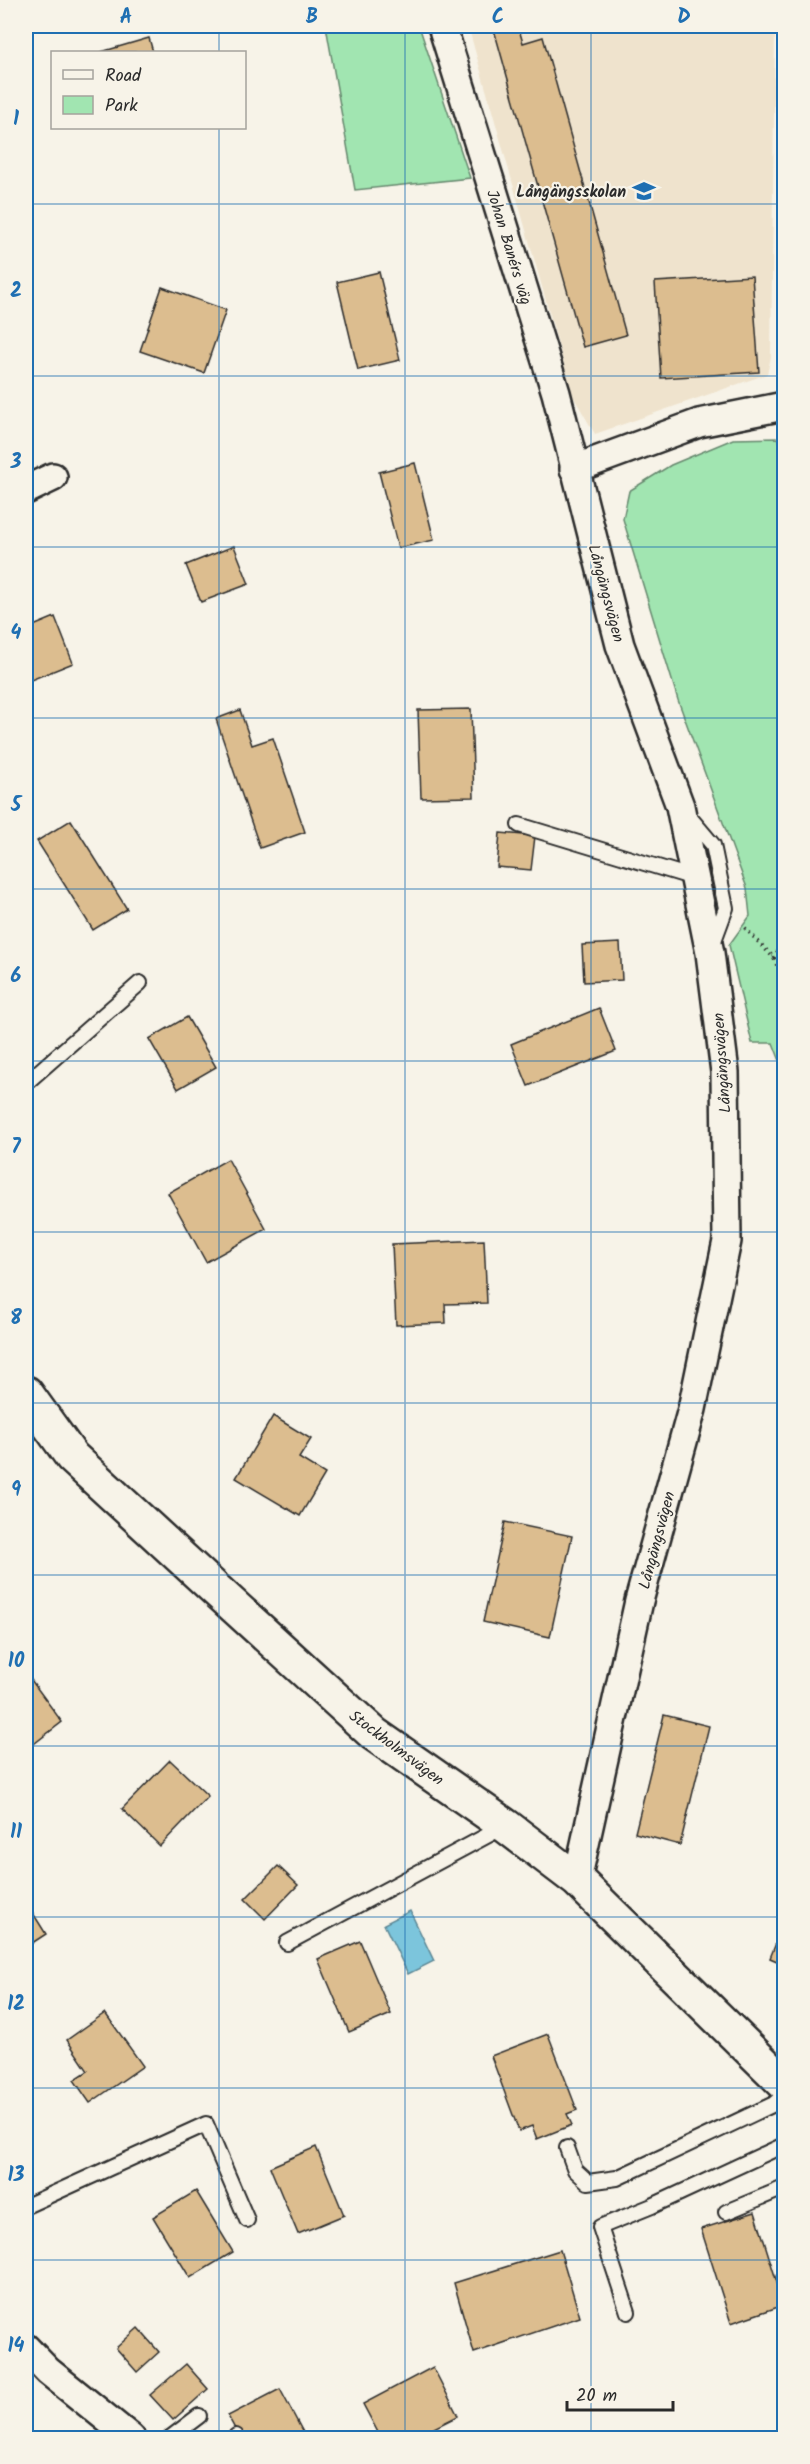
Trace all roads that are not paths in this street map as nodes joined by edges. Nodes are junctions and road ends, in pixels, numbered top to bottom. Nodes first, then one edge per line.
1 (442, 26) edge
2 (784, 406) edge
3 (574, 469) junction
4 (53, 477) dead end
5 (26, 490) edge
6 (680, 806) junction
7 (519, 825) dead end
8 (694, 878) junction
9 (710, 953) junction
10 (140, 983) dead end
11 (26, 1083) edge
12 (26, 1394) edge
13 (506, 1826) junction
14 (577, 1880) junction
15 (287, 1942) dead end
16 (784, 2083) edge
17 (784, 2096) edge
18 (784, 2145) edge
19 (567, 2148) dead end
20 (784, 2188) edge
21 (26, 2206) edge
22 (726, 2212) dead end
23 (247, 2220) dead end
24 (628, 2312) dead end
25 (26, 2348) edge
26 (199, 2416) dead end
27 (131, 2439) edge
28 (170, 2439) edge

1 - 3 street, Johan Banérs väg
2 - 3 street
3 - 6 street, Långängsvägen
4 - 5 street
6 - 8 street, Långängsvägen
6 - 9 lane
7 - 8 lane
8 - 9 street, Långängsvägen
9 - 14 street, Långängsvägen
10 - 11 lane
12 - 13 street, Stockholmsvägen
13 - 14 street, Stockholmsvägen
13 - 15 lane
14 - 16 street, Stockholmsvägen
17 - 19 lane
18 - 24 lane
20 - 22 lane
21 - 23 lane
25 - 27 street
26 - 28 lane

